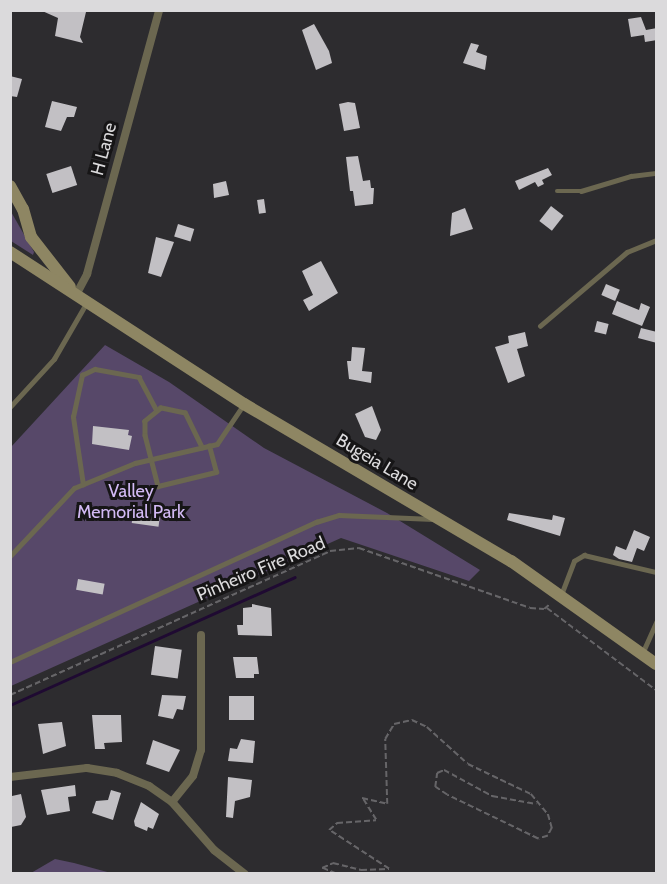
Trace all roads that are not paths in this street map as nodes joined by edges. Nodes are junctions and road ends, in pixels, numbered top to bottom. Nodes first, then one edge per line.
1 (159, 10) edge
2 (657, 173) edge
3 (10, 186) edge
4 (557, 191) dead end
5 (657, 240) edge
6 (10, 252) edge
7 (76, 295) junction
8 (87, 302) junction
9 (540, 326) dead end
10 (244, 404) junction
11 (10, 407) edge
12 (156, 409) junction
13 (209, 446) junction
14 (202, 448) junction
15 (153, 461) junction
16 (82, 485) junction
17 (439, 519) junction
18 (10, 556) edge
19 (657, 572) edge
20 (560, 596) junction
21 (657, 622) edge
22 (201, 635) dead end
23 (642, 654) junction
24 (10, 662) edge
25 (657, 664) edge
26 (10, 777) edge
27 (172, 802) junction
28 (245, 873) edge

1 - 7 street, H Lane
2 - 4 lane
3 - 7 street
5 - 9 lane
6 - 7 street, Bugeia Lane
7 - 8 street, Bugeia Lane
8 - 10 street, Bugeia Lane
8 - 11 lane
10 - 13 lane
10 - 17 street, Bugeia Lane
12 - 14 lane
12 - 15 lane
12 - 16 lane
13 - 14 lane
13 - 15 lane
14 - 15 lane
15 - 16 lane
16 - 18 lane
17 - 20 street, Bugeia Lane
17 - 24 lane
19 - 20 lane
20 - 23 street, Bugeia Lane
21 - 23 lane
22 - 27 street
23 - 25 street, Bugeia Lane
26 - 27 street
27 - 28 street

